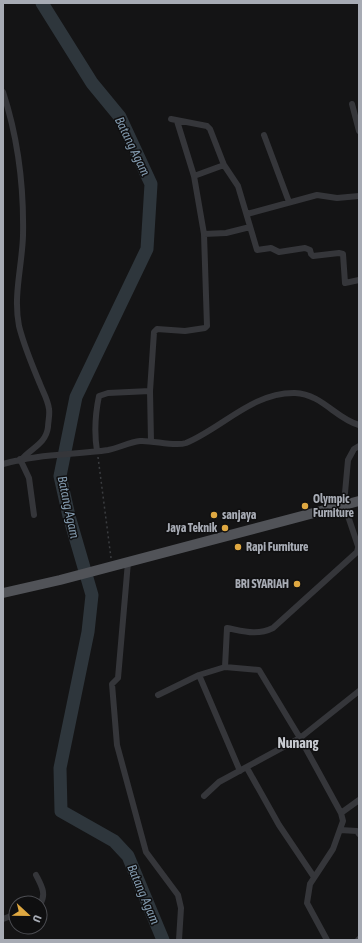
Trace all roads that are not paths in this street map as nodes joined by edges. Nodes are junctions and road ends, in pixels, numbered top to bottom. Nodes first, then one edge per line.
1 (3, 92) edge
2 (4, 102) edge
3 (352, 104) dead end
4 (359, 131) edge
5 (264, 135) dead end
6 (224, 165) junction
7 (194, 176) junction
8 (359, 196) edge
9 (289, 202) junction
10 (247, 214) junction
11 (250, 228) junction
12 (204, 234) junction
13 (359, 280) edge
14 (150, 391) junction
15 (359, 426) edge
16 (151, 441) junction
17 (359, 446) edge
18 (97, 451) junction
19 (21, 459) junction
20 (3, 464) edge
21 (359, 501) edge
22 (344, 504) junction
23 (34, 515) dead end
24 (358, 549) edge
25 (128, 562) junction
26 (3, 593) edge
27 (225, 667) junction
28 (198, 675) junction
29 (359, 691) edge
30 (158, 695) dead end
31 (300, 738) junction
32 (247, 768) junction
33 (240, 771) junction
34 (204, 796) dead end
35 (359, 800) edge
36 (341, 813) junction
37 (340, 830) junction
38 (358, 832) edge
39 (36, 875) dead end
40 (314, 877) junction
41 (44, 895) edge
42 (179, 940) edge
43 (327, 940) edge

1 - 2 street
2 - 19 street
3 - 4 street
5 - 9 street
6 - 7 street
6 - 7 street
6 - 10 street
7 - 12 street
8 - 9 street
9 - 10 street
10 - 11 street
11 - 12 street
11 - 13 street
12 - 14 street
14 - 16 street
14 - 18 street
15 - 16 street
16 - 18 street
17 - 22 street
18 - 19 street
19 - 20 street
19 - 23 street
21 - 22 main road
22 - 24 street
22 - 25 main road
24 - 27 street
25 - 26 main road
25 - 42 street
27 - 28 street
27 - 31 street
28 - 30 street
28 - 33 street
29 - 31 street
31 - 32 street
31 - 36 street
32 - 33 street
32 - 40 street
33 - 34 street
35 - 36 street
36 - 37 street
37 - 38 street
37 - 40 street
39 - 41 street
40 - 43 street

